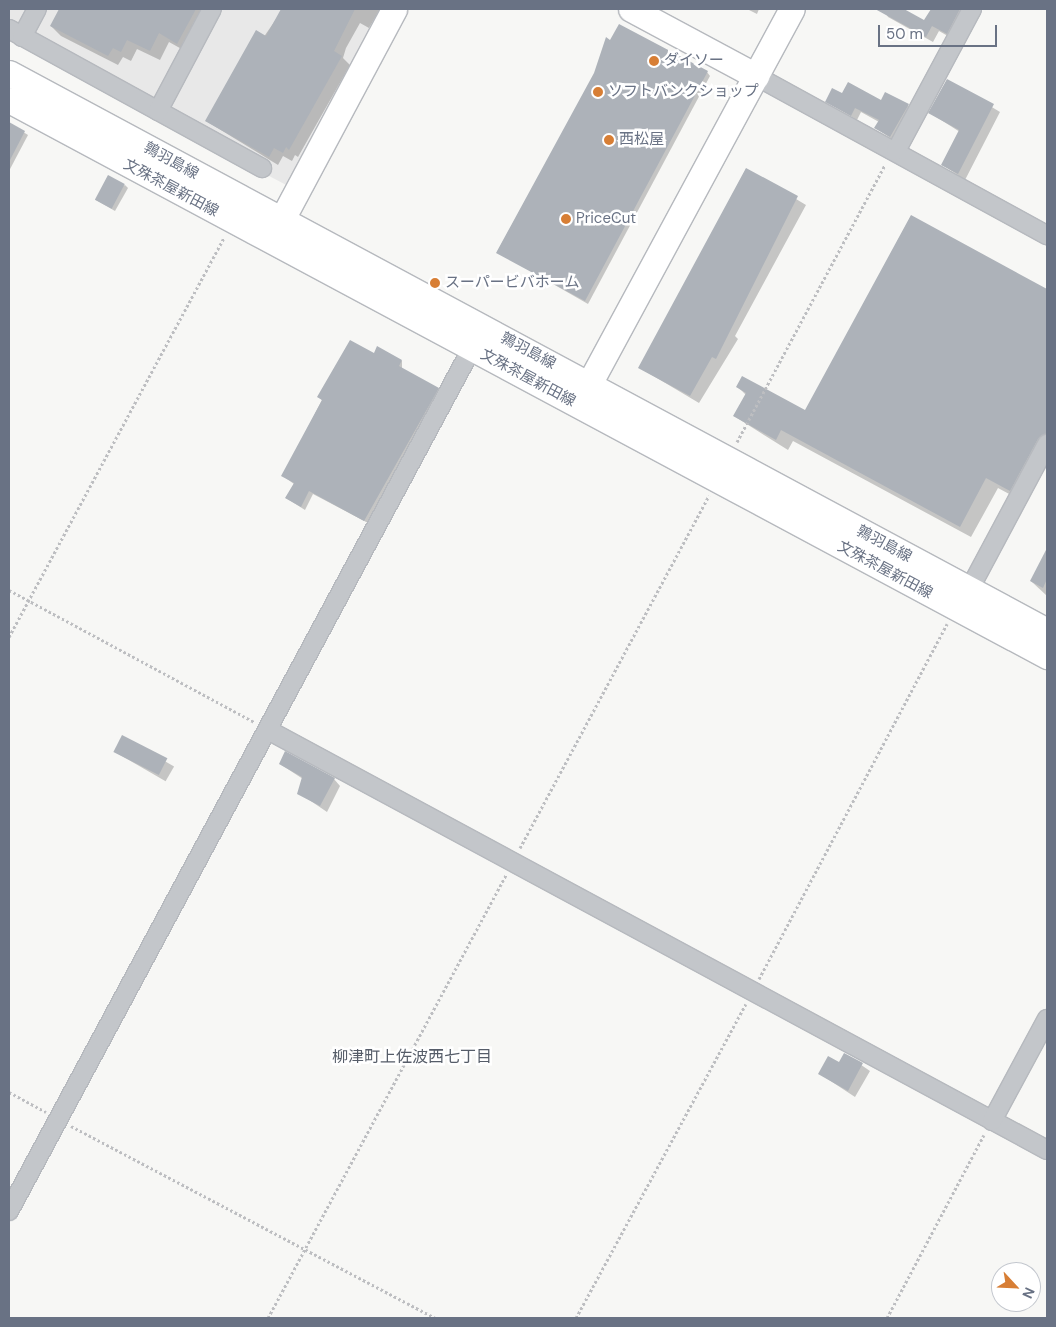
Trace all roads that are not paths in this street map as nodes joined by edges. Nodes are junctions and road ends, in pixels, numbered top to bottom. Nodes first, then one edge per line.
1 (37, 9) edge
2 (212, 9) edge
3 (394, 9) edge
4 (631, 9) edge
5 (792, 9) edge
6 (972, 9) edge
7 (15, 33) edge
8 (9, 73) edge
9 (756, 76) junction
10 (9, 100) edge
11 (158, 111) junction
12 (896, 151) junction
13 (262, 168) dead end
14 (276, 230) junction
15 (1047, 235) edge
16 (472, 348) junction
17 (589, 384) junction
18 (1047, 444) edge
19 (723, 470) junction
20 (963, 599) junction
21 (1047, 631) edge
22 (1047, 656) edge
23 (268, 730) junction
24 (1047, 1019) edge
25 (992, 1121) junction
26 (1047, 1150) edge
27 (9, 1211) edge

1 - 7 street
2 - 11 street
3 - 14 main road
4 - 9 main road
5 - 9 main road
6 - 12 street
7 - 11 street
8 - 14 main road, 鶉羽島線
9 - 12 street
9 - 17 main road
10 - 14 main road, 文殊茶屋新田線
11 - 13 street
12 - 15 street
14 - 16 main road, 文殊茶屋新田線
14 - 17 main road, 鶉羽島線
16 - 19 main road, 文殊茶屋新田線
16 - 23 street
17 - 19 main road, 鶉羽島線
18 - 20 street
19 - 20 main road, 鶉羽島線
20 - 21 main road, 鶉羽島線
20 - 22 main road
23 - 25 street
23 - 27 street
24 - 25 street
25 - 26 street

